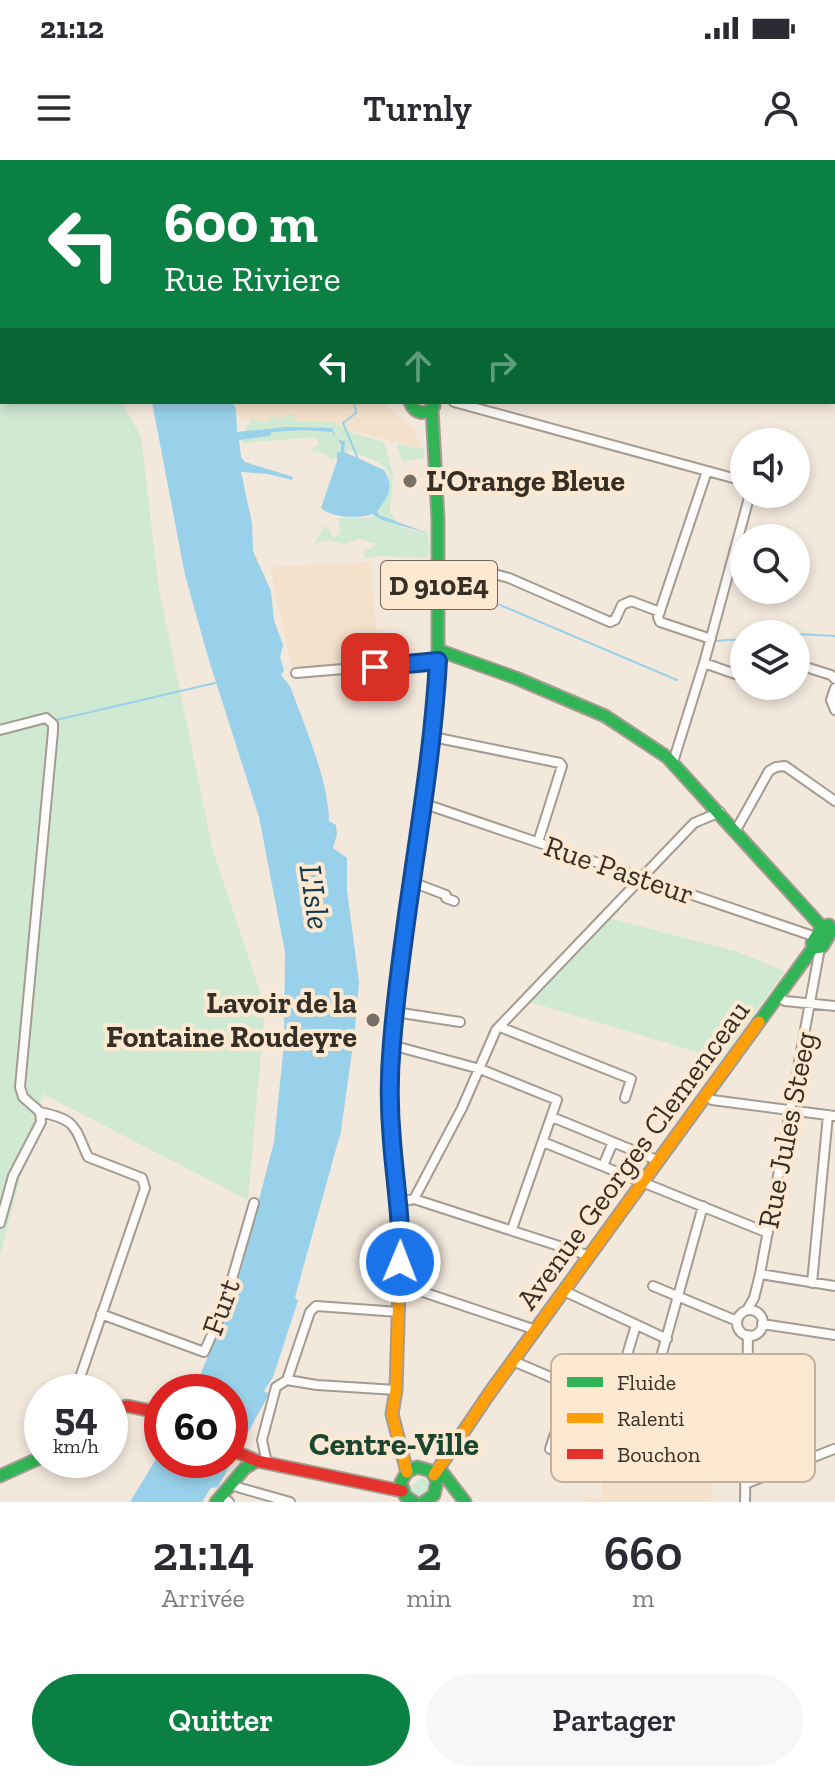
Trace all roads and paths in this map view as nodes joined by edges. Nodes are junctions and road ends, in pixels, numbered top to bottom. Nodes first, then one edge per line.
1 (411, 404) edge
2 (461, 404) edge
3 (468, 406) junction
4 (431, 408) edge
5 (707, 471) junction
6 (730, 477) edge
7 (746, 508) edge
8 (480, 570) dead end
9 (660, 612) junction
10 (711, 639) junction
11 (438, 656) junction
12 (704, 663) junction
13 (810, 668) edge
14 (730, 672) edge
15 (296, 673) dead end
16 (835, 679) edge
17 (835, 688) edge
18 (835, 710) edge
19 (0, 730) edge
20 (433, 737) junction
21 (673, 762) junction
22 (835, 801) edge
23 (422, 803) junction
24 (720, 812) junction
25 (736, 830) junction
26 (538, 842) junction
27 (644, 878) junction
28 (412, 882) junction
29 (454, 901) dead end
30 (823, 933) edge
31 (778, 997) junction
32 (811, 1004) junction
33 (835, 1006) edge
34 (395, 1012) junction
35 (460, 1022) dead end
36 (500, 1027) junction
37 (391, 1045) junction
38 (480, 1069) junction
39 (705, 1096) junction
40 (625, 1098) dead end
41 (792, 1111) junction
42 (40, 1112) junction
43 (832, 1116) edge
44 (552, 1117) junction
45 (543, 1142) junction
46 (613, 1142) junction
47 (659, 1161) junction
48 (603, 1166) junction
49 (643, 1182) junction
50 (414, 1199) junction
51 (399, 1202) junction
52 (254, 1203) dead end
53 (703, 1206) junction
54 (0, 1223) edge
55 (512, 1229) junction
56 (768, 1233) junction
57 (590, 1256) junction
58 (760, 1274) junction
59 (812, 1283) junction
60 (399, 1284) junction
61 (653, 1286) dead end
62 (835, 1286) edge
63 (564, 1291) junction
64 (678, 1297) junction
65 (747, 1310) junction
66 (399, 1312) junction
67 (101, 1314) junction
68 (737, 1321) junction
69 (762, 1324) junction
70 (636, 1325) junction
71 (536, 1330) junction
72 (748, 1335) junction
73 (835, 1335) edge
74 (667, 1339) junction
75 (627, 1354) edge
76 (663, 1354) edge
77 (748, 1354) edge
78 (513, 1361) junction
79 (81, 1374) edge
80 (551, 1377) edge
81 (287, 1380) junction
82 (396, 1393) junction
83 (834, 1449) edge
84 (815, 1456) edge
85 (248, 1459) edge
86 (262, 1462) junction
87 (24, 1463) edge
88 (24, 1465) edge
89 (19, 1467) junction
90 (423, 1473) junction
91 (0, 1476) edge
92 (232, 1478) edge
93 (347, 1479) junction
94 (750, 1482) edge
95 (745, 1484) joint
96 (230, 1485) junction
97 (402, 1491) junction
98 (216, 1502) edge
99 (228, 1502) edge
100 (290, 1502) edge
101 (414, 1502) edge
102 (425, 1502) edge
103 (464, 1502) edge
104 (745, 1502) edge

1 - 4 main road
2 - 3 street
3 - 4 street
3 - 5 street
4 - 11 main road, D 910E4
5 - 6 street
5 - 9 street
7 - 10 street
8 - 9 street
9 - 10 street
10 - 12 street
11 - 15 street
11 - 20 main road, D 910E4
11 - 21 main road
12 - 14 street
12 - 21 street
13 - 16 street
17 - 18 street
19 - 42 street
20 - 23 main road, D 910E4
20 - 26 street
21 - 24 main road
22 - 25 street
23 - 26 street, Rue Pasteur
23 - 28 main road, D 910E4
24 - 25 main road
24 - 27 street
25 - 30 main road
26 - 27 street, Rue Pasteur
27 - 30 street, Rue Pasteur
27 - 36 street
28 - 29 street
28 - 34 main road, D 910E4
30 - 31 main road, Avenue Georges Clemenceau
30 - 32 street, Rue Jules Steeg
31 - 32 street
31 - 39 main road, Avenue Georges Clemenceau
32 - 33 street
32 - 41 street, Rue Jules Steeg
34 - 35 street
34 - 37 main road, D 910E4
36 - 38 street
36 - 40 street
37 - 38 street
37 - 51 main road, D 910E4
38 - 44 street
38 - 50 street
39 - 41 street
39 - 47 main road, Avenue Georges Clemenceau
41 - 43 street
41 - 56 street, Rue Jules Steeg
42 - 54 street
42 - 67 street
43 - 59 street
44 - 45 street
44 - 46 street
45 - 48 street
45 - 55 street
46 - 47 street
46 - 48 street
47 - 49 main road, Avenue Georges Clemenceau
48 - 49 street
49 - 53 street
49 - 57 main road, Avenue Georges Clemenceau
50 - 51 street
50 - 55 street
51 - 60 main road, D 910E4
52 - 67 street, Furt
53 - 56 street
53 - 64 street
55 - 57 street
56 - 58 street, Rue Jules Steeg
57 - 63 main road, Avenue Georges Clemenceau
58 - 59 street
58 - 65 street, Rue Jules Steeg
59 - 62 street
60 - 66 main road, D 910E4
60 - 71 street
61 - 64 street
63 - 70 street
63 - 71 main road, Avenue Georges Clemenceau
64 - 68 street
64 - 74 street
65 - 68 street
65 - 69 street
66 - 81 street
66 - 82 main road, D 910E4
67 - 79 street
68 - 72 street
69 - 72 street
69 - 73 street
70 - 74 street
70 - 75 street
71 - 78 main road, Avenue Georges Clemenceau
72 - 77 street
74 - 76 street
78 - 80 street
78 - 90 main road, Avenue Georges Clemenceau
81 - 82 street
81 - 86 street
82 - 90 main road, D 910E4
83 - 84 street
85 - 86 main road
86 - 93 main road
87 - 89 main road
88 - 89 main road
89 - 91 main road
90 - 93 main road
90 - 97 main road
90 - 102 main road, Avenue Georges Clemenceau
90 - 103 main road
92 - 96 main road
93 - 97 main road
94 - 95 street
95 - 104 street
96 - 98 main road
96 - 99 main road
96 - 100 street
97 - 101 main road

